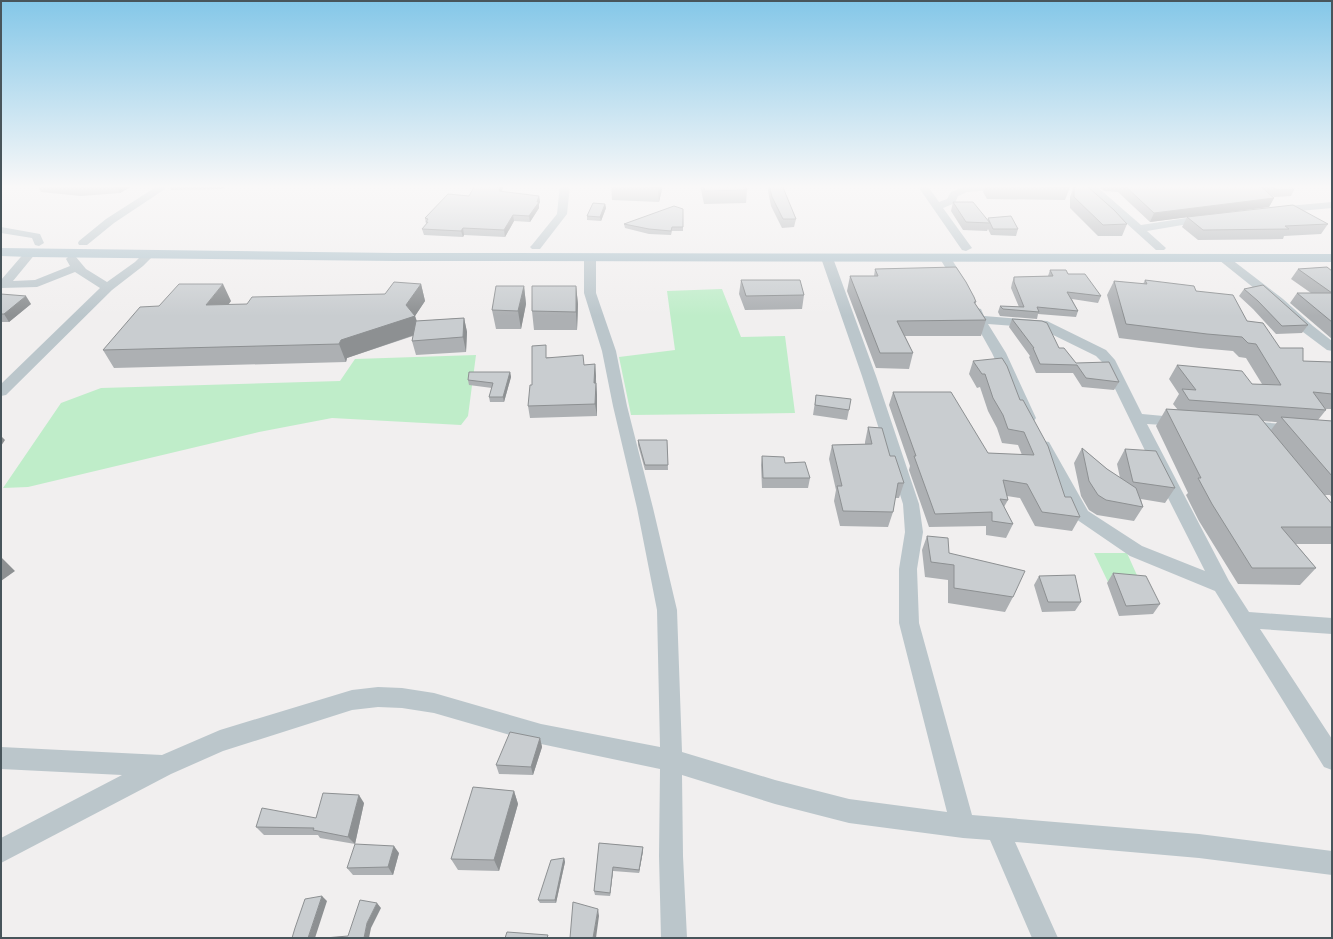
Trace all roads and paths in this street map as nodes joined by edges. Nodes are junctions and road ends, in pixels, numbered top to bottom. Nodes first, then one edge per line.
1 (100, 229) edge
2 (550, 229) edge
3 (953, 229) edge
4 (1139, 229) edge
5 (1, 230) edge
6 (1, 242) edge
7 (83, 243) junction
8 (536, 247) junction
9 (34, 248) junction
10 (966, 248) junction
11 (1160, 248) junction
12 (1298, 249) junction
13 (1332, 249) edge
14 (223, 250) junction
15 (1, 252) edge
16 (149, 254) junction
17 (590, 257) junction
18 (945, 257) junction
19 (827, 258) junction
20 (1223, 258) junction
21 (1312, 258) junction
22 (1332, 258) edge
23 (75, 260) junction
24 (2, 285) edge
25 (108, 287) junction
26 (979, 319) junction
27 (1332, 347) edge
28 (1, 392) edge
29 (1138, 419) junction
30 (1195, 422) edge
31 (1231, 424) edge
32 (1252, 426) junction
33 (1332, 433) edge
34 (1267, 444) edge
35 (1222, 586) junction
36 (1244, 620) junction
37 (1332, 626) edge
38 (1, 758) edge
39 (1332, 759) edge
40 (671, 760) junction
41 (162, 766) junction
42 (963, 826) junction
43 (997, 828) junction
44 (1, 851) edge
45 (1332, 863) edge
46 (674, 938) edge
47 (1046, 938) edge

1 - 7 street
2 - 8 street
3 - 10 street
4 - 11 street
5 - 9 street
6 - 9 main road
7 - 9 main road
7 - 14 main road
8 - 10 main road
8 - 14 main road
9 - 15 main road
9 - 23 main road
9 - 24 street
10 - 11 main road
11 - 12 main road
12 - 13 main road
12 - 21 main road
14 - 16 main road
14 - 17 main road
16 - 23 main road
16 - 25 street
17 - 19 main road
17 - 40 street
18 - 19 main road
18 - 20 main road
18 - 26 street
19 - 42 street
20 - 21 main road
20 - 27 street
21 - 22 main road
23 - 24 street
23 - 25 street
25 - 28 street
26 - 29 street
26 - 35 street
29 - 30 street
29 - 35 street
31 - 32 street
32 - 33 street
32 - 34 street
35 - 36 street
36 - 37 street
36 - 39 street
38 - 41 street
40 - 41 street
40 - 42 street
40 - 46 street
41 - 44 street
42 - 43 street
43 - 45 street
43 - 47 street

